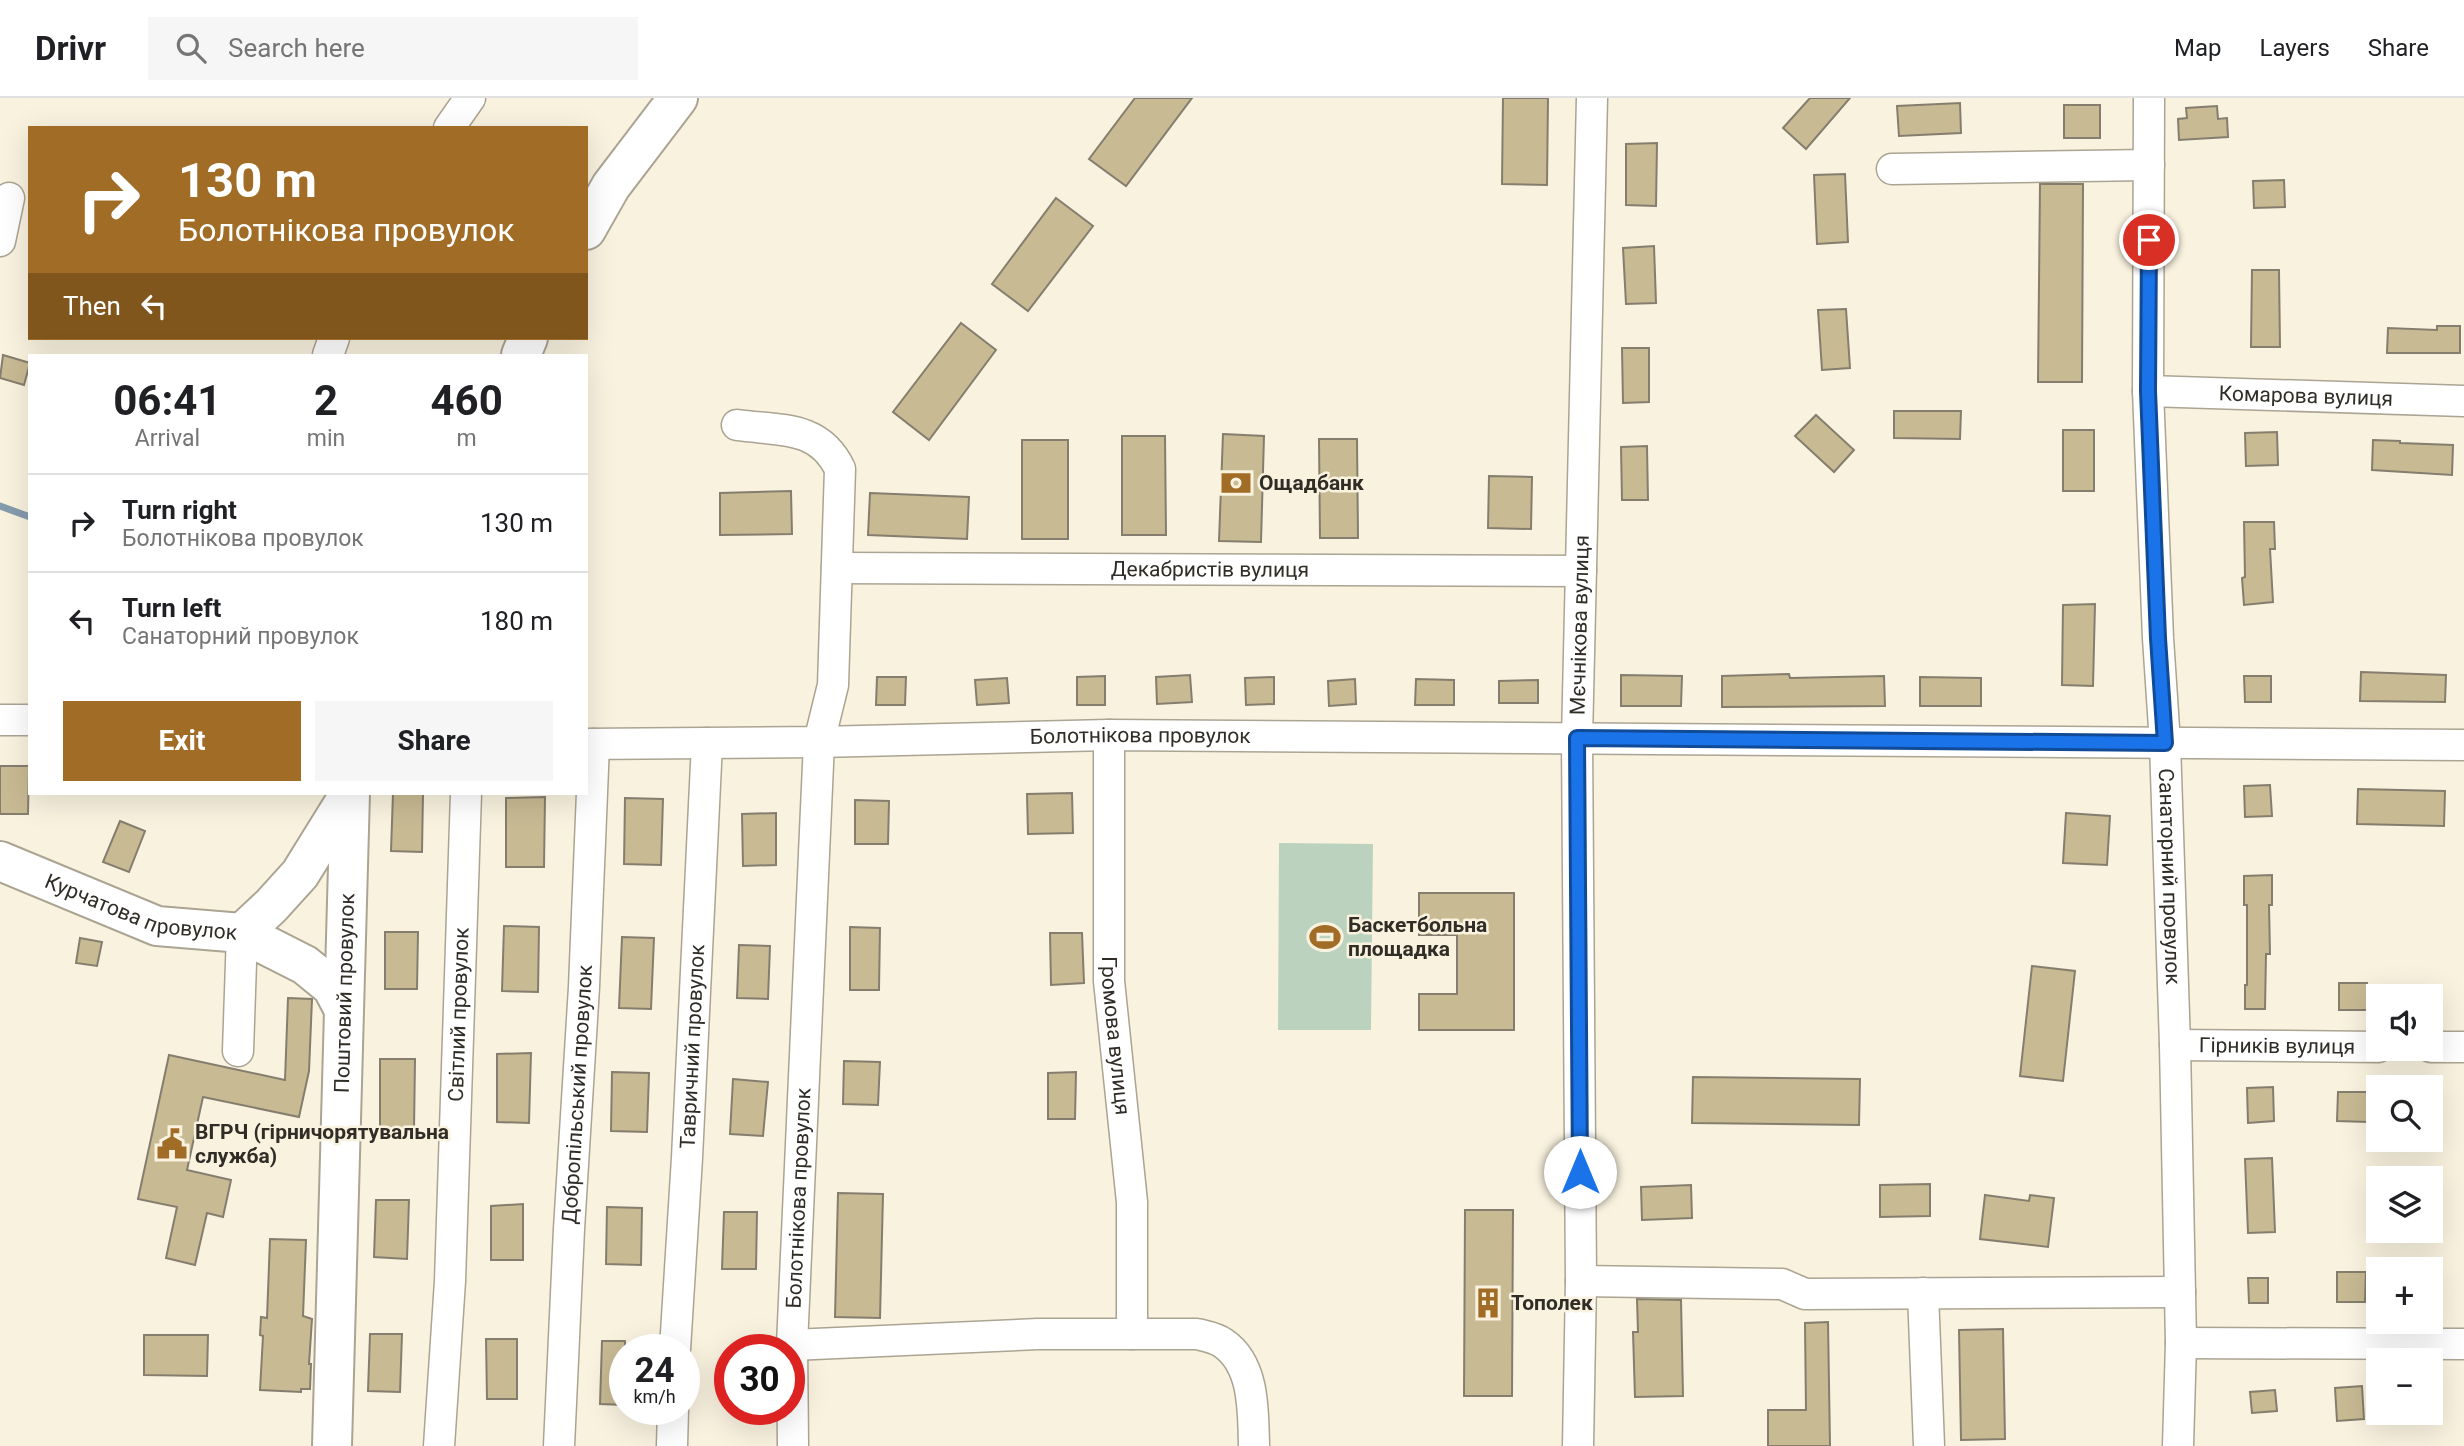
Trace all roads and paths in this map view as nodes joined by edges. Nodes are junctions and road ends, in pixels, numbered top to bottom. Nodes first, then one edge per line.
1 (470, 98) edge
2 (678, 98) edge
3 (1591, 98) edge
4 (2149, 98) edge
5 (450, 126) edge
6 (2149, 164) junction
7 (1892, 169) dead end
8 (13, 198) edge
9 (588, 226) edge
10 (0, 241) edge
11 (2148, 391) junction
12 (2464, 401) edge
13 (737, 425) dead end
14 (837, 568) junction
15 (1581, 571) junction
16 (0, 720) edge
17 (28, 720) edge
18 (1109, 735) junction
19 (1577, 738) junction
20 (707, 743) junction
21 (819, 743) junction
22 (2165, 743) junction
23 (590, 744) edge
24 (2464, 745) edge
25 (349, 795) edge
26 (350, 795) edge
27 (466, 795) edge
28 (0, 861) edge
29 (242, 933) junction
30 (344, 1008) junction
31 (2175, 1045) junction
32 (2366, 1047) edge
33 (2443, 1047) edge
34 (2464, 1047) edge
35 (238, 1051) dead end
36 (1581, 1281) junction
37 (2180, 1292) junction
38 (1923, 1293) junction
39 (676, 1334) edge
40 (792, 1334) edge
41 (1132, 1334) junction
42 (2181, 1343) junction
43 (805, 1344) edge
44 (2464, 1344) edge
45 (673, 1425) edge
46 (793, 1425) edge
47 (332, 1446) edge
48 (439, 1446) edge
49 (559, 1446) edge
50 (672, 1446) edge
51 (793, 1446) edge
52 (1254, 1446) edge
53 (1577, 1446) edge
54 (1929, 1446) edge
55 (2178, 1446) edge

1 - 5 street
2 - 9 main road
3 - 15 street, Мєчнікова вулиця
4 - 6 street, Санаторний провулок
6 - 7 street
6 - 11 street, Санаторний провулок
8 - 10 street
11 - 12 street, Комарова вулиця
11 - 22 street, Санаторний провулок
13 - 14 street
14 - 15 street, Декабристів вулиця
14 - 21 street
15 - 19 street, Мєчнікова вулиця
16 - 17 street
18 - 19 street, Болотнікова провулок
18 - 21 street, Болотнікова провулок
18 - 41 street, Громова вулиця
19 - 22 street, Болотнікова провулок
19 - 36 street, Мєчнікова вулиця
20 - 21 street
20 - 23 street
20 - 39 street, Тавричний провулок
21 - 40 street, Болотнікова провулок
22 - 24 street, Болотнікова провулок
22 - 31 street, Санаторний провулок
23 - 49 street, Добропільський провулок
25 - 29 main road
26 - 30 main road, Поштовий провулок
27 - 48 street, Світлий провулок
28 - 29 main road, Курчатова провулок
29 - 30 main road, Курчатова провулок
29 - 35 street
30 - 47 main road, Поштовий провулок
31 - 32 street, Гірників вулиця
31 - 37 street, Санаторний провулок
33 - 34 street
36 - 38 street
36 - 53 street, Мєчнікова вулиця
37 - 38 street
37 - 42 street, Санаторний провулок
38 - 54 street
41 - 43 street
41 - 52 street
42 - 44 street
42 - 55 street, Санаторний провулок
45 - 50 street
46 - 51 street, Болотнікова провулок

